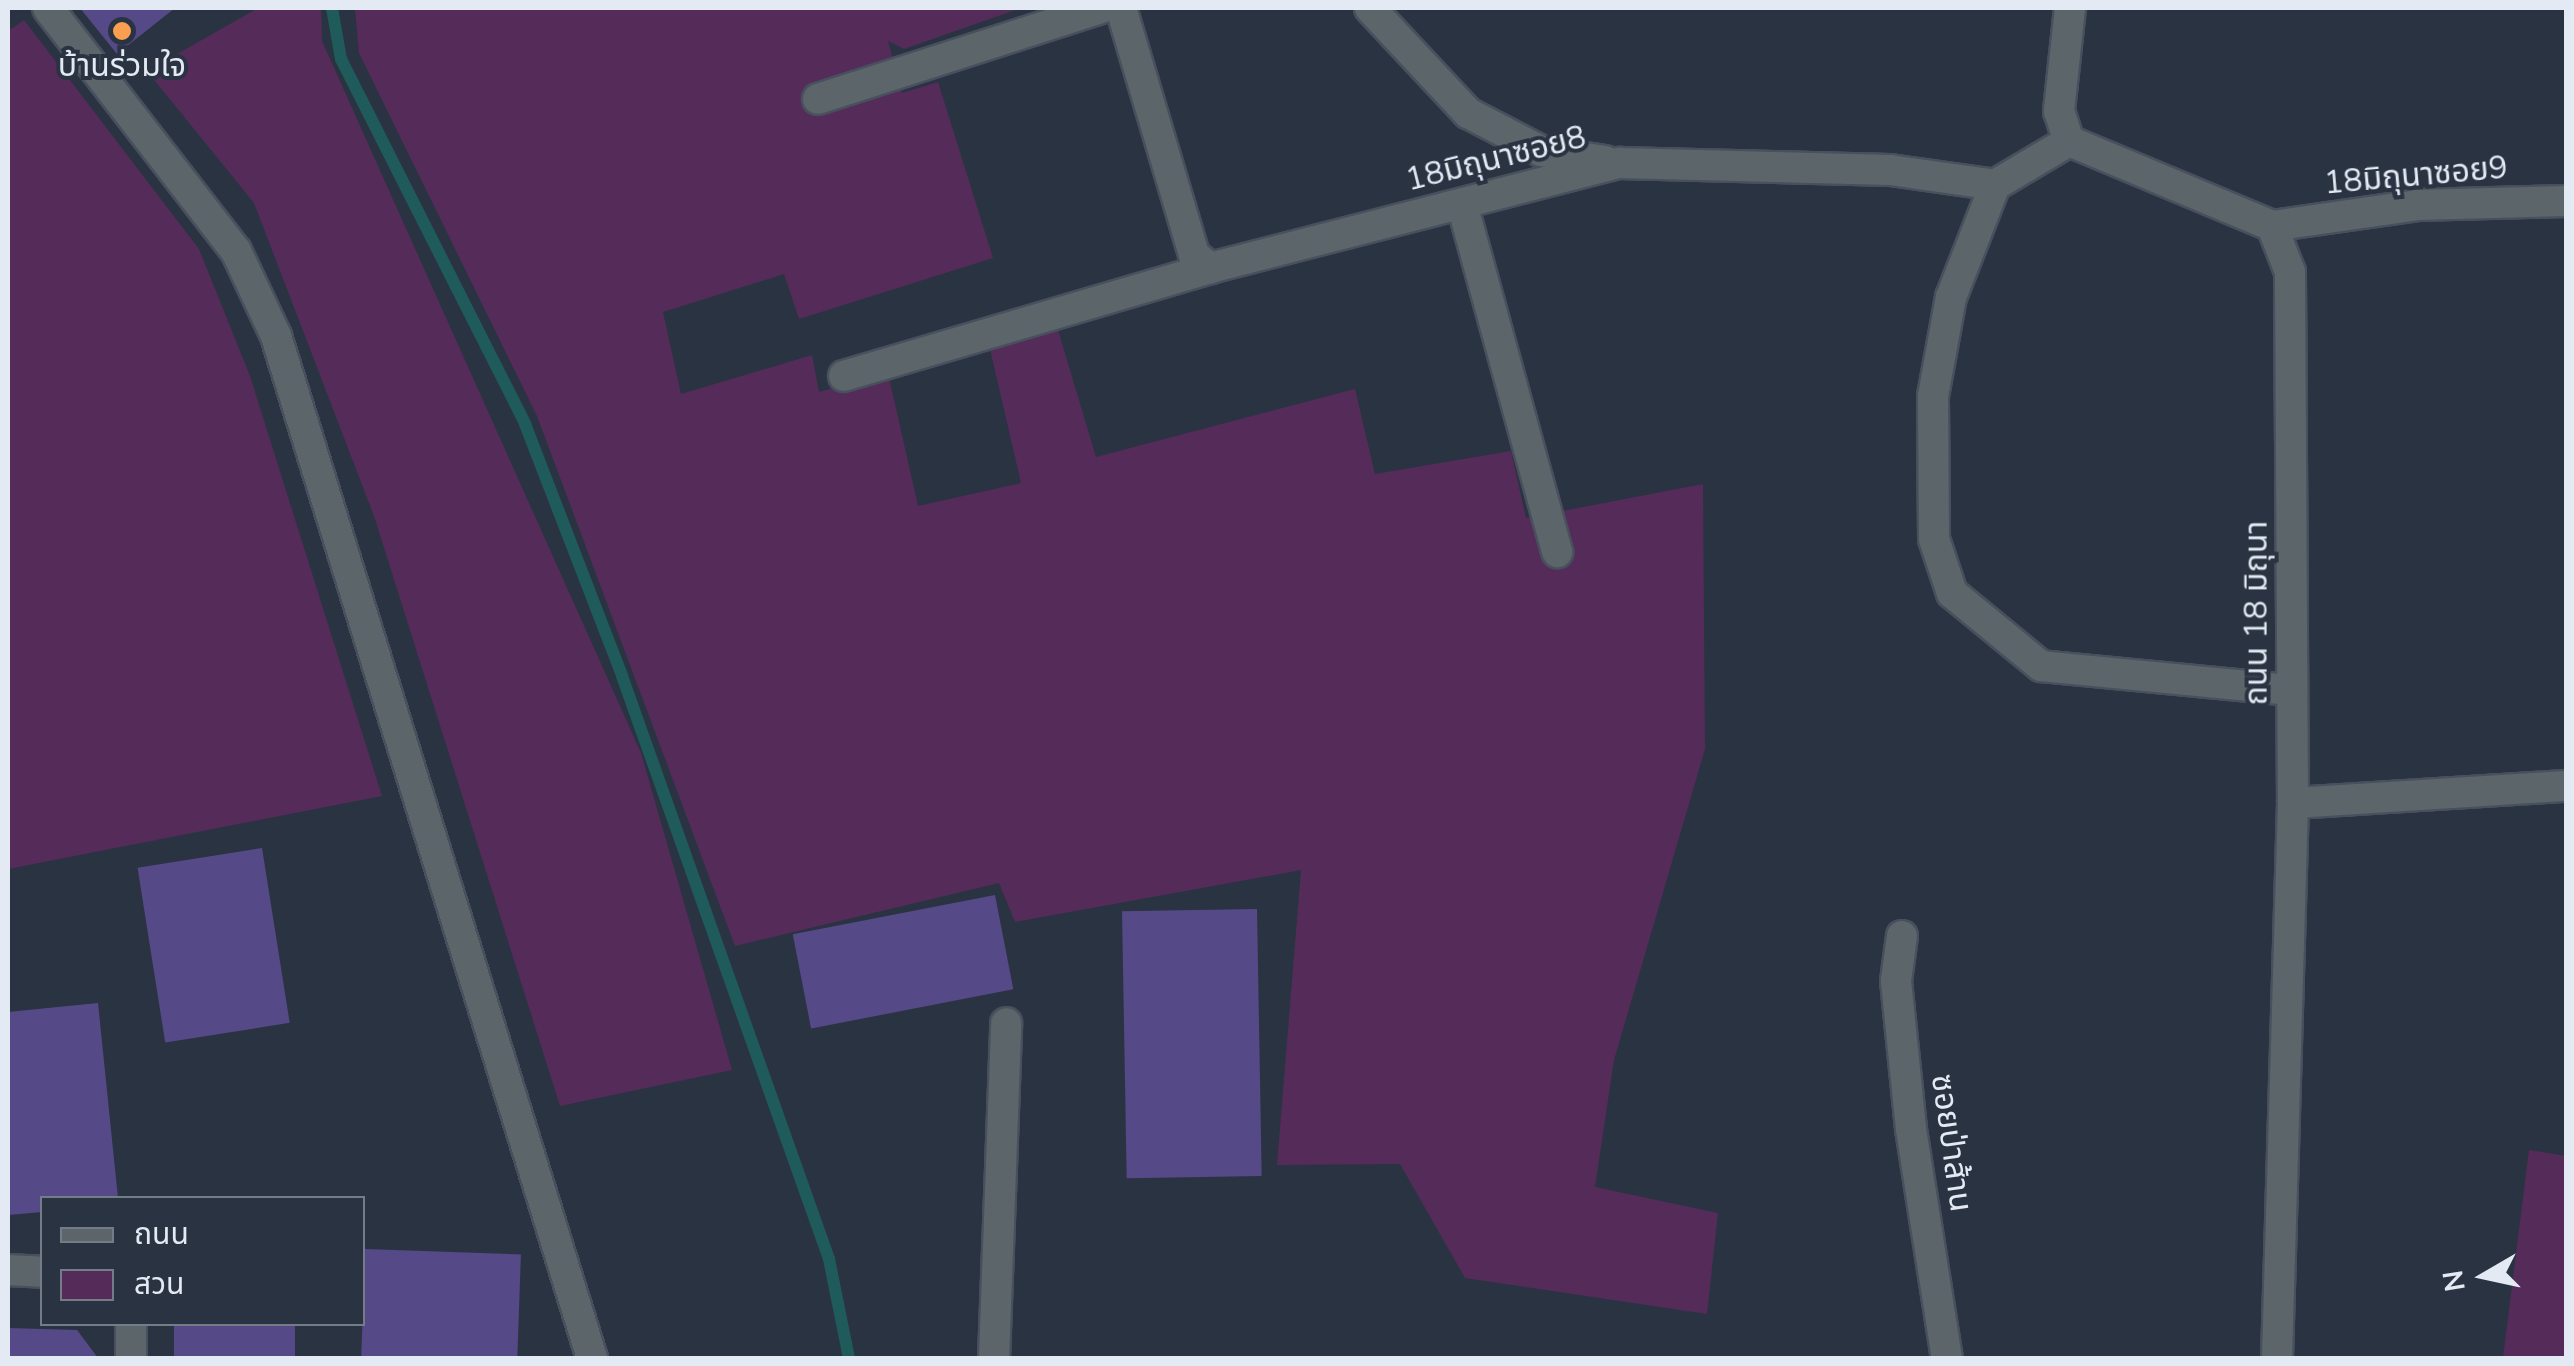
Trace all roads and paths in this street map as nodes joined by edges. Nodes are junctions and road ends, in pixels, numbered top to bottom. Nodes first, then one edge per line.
1 (48, 8) edge
2 (1102, 8) edge
3 (1121, 8) edge
4 (1370, 8) edge
5 (2070, 8) edge
6 (818, 99) dead end
7 (2069, 141) junction
8 (1620, 163) junction
9 (1995, 185) junction
10 (2566, 201) edge
11 (1462, 204) junction
12 (2272, 226) junction
13 (1210, 268) junction
14 (844, 376) dead end
15 (1558, 552) dead end
16 (2292, 690) junction
17 (2566, 786) edge
18 (2293, 803) junction
19 (1902, 936) dead end
20 (1006, 1023) dead end
21 (8, 1270) edge
22 (40, 1272) edge
23 (131, 1326) edge
24 (131, 1358) edge
25 (592, 1358) edge
26 (994, 1358) edge
27 (1946, 1358) edge
28 (2276, 1358) edge

1 - 25 street
2 - 6 street
3 - 13 street
4 - 8 street
5 - 7 street
7 - 9 street
7 - 12 street
8 - 9 street, 18มิถุนาซอย8
8 - 11 street, 18มิถุนาซอย8
9 - 16 street
10 - 12 street, 18มิถุนาซอย9
11 - 13 street, 18มิถุนาซอย8
11 - 15 street
12 - 16 street, ถนน 18 มิถุนา
13 - 14 street, 18มิถุนาซอย8
16 - 18 street, ถนน 18 มิถุนา
17 - 18 street
18 - 28 street, ถนน 18 มิถุนา
19 - 27 street, ซอยป่าส้าน
20 - 26 street
21 - 22 street
23 - 24 street

